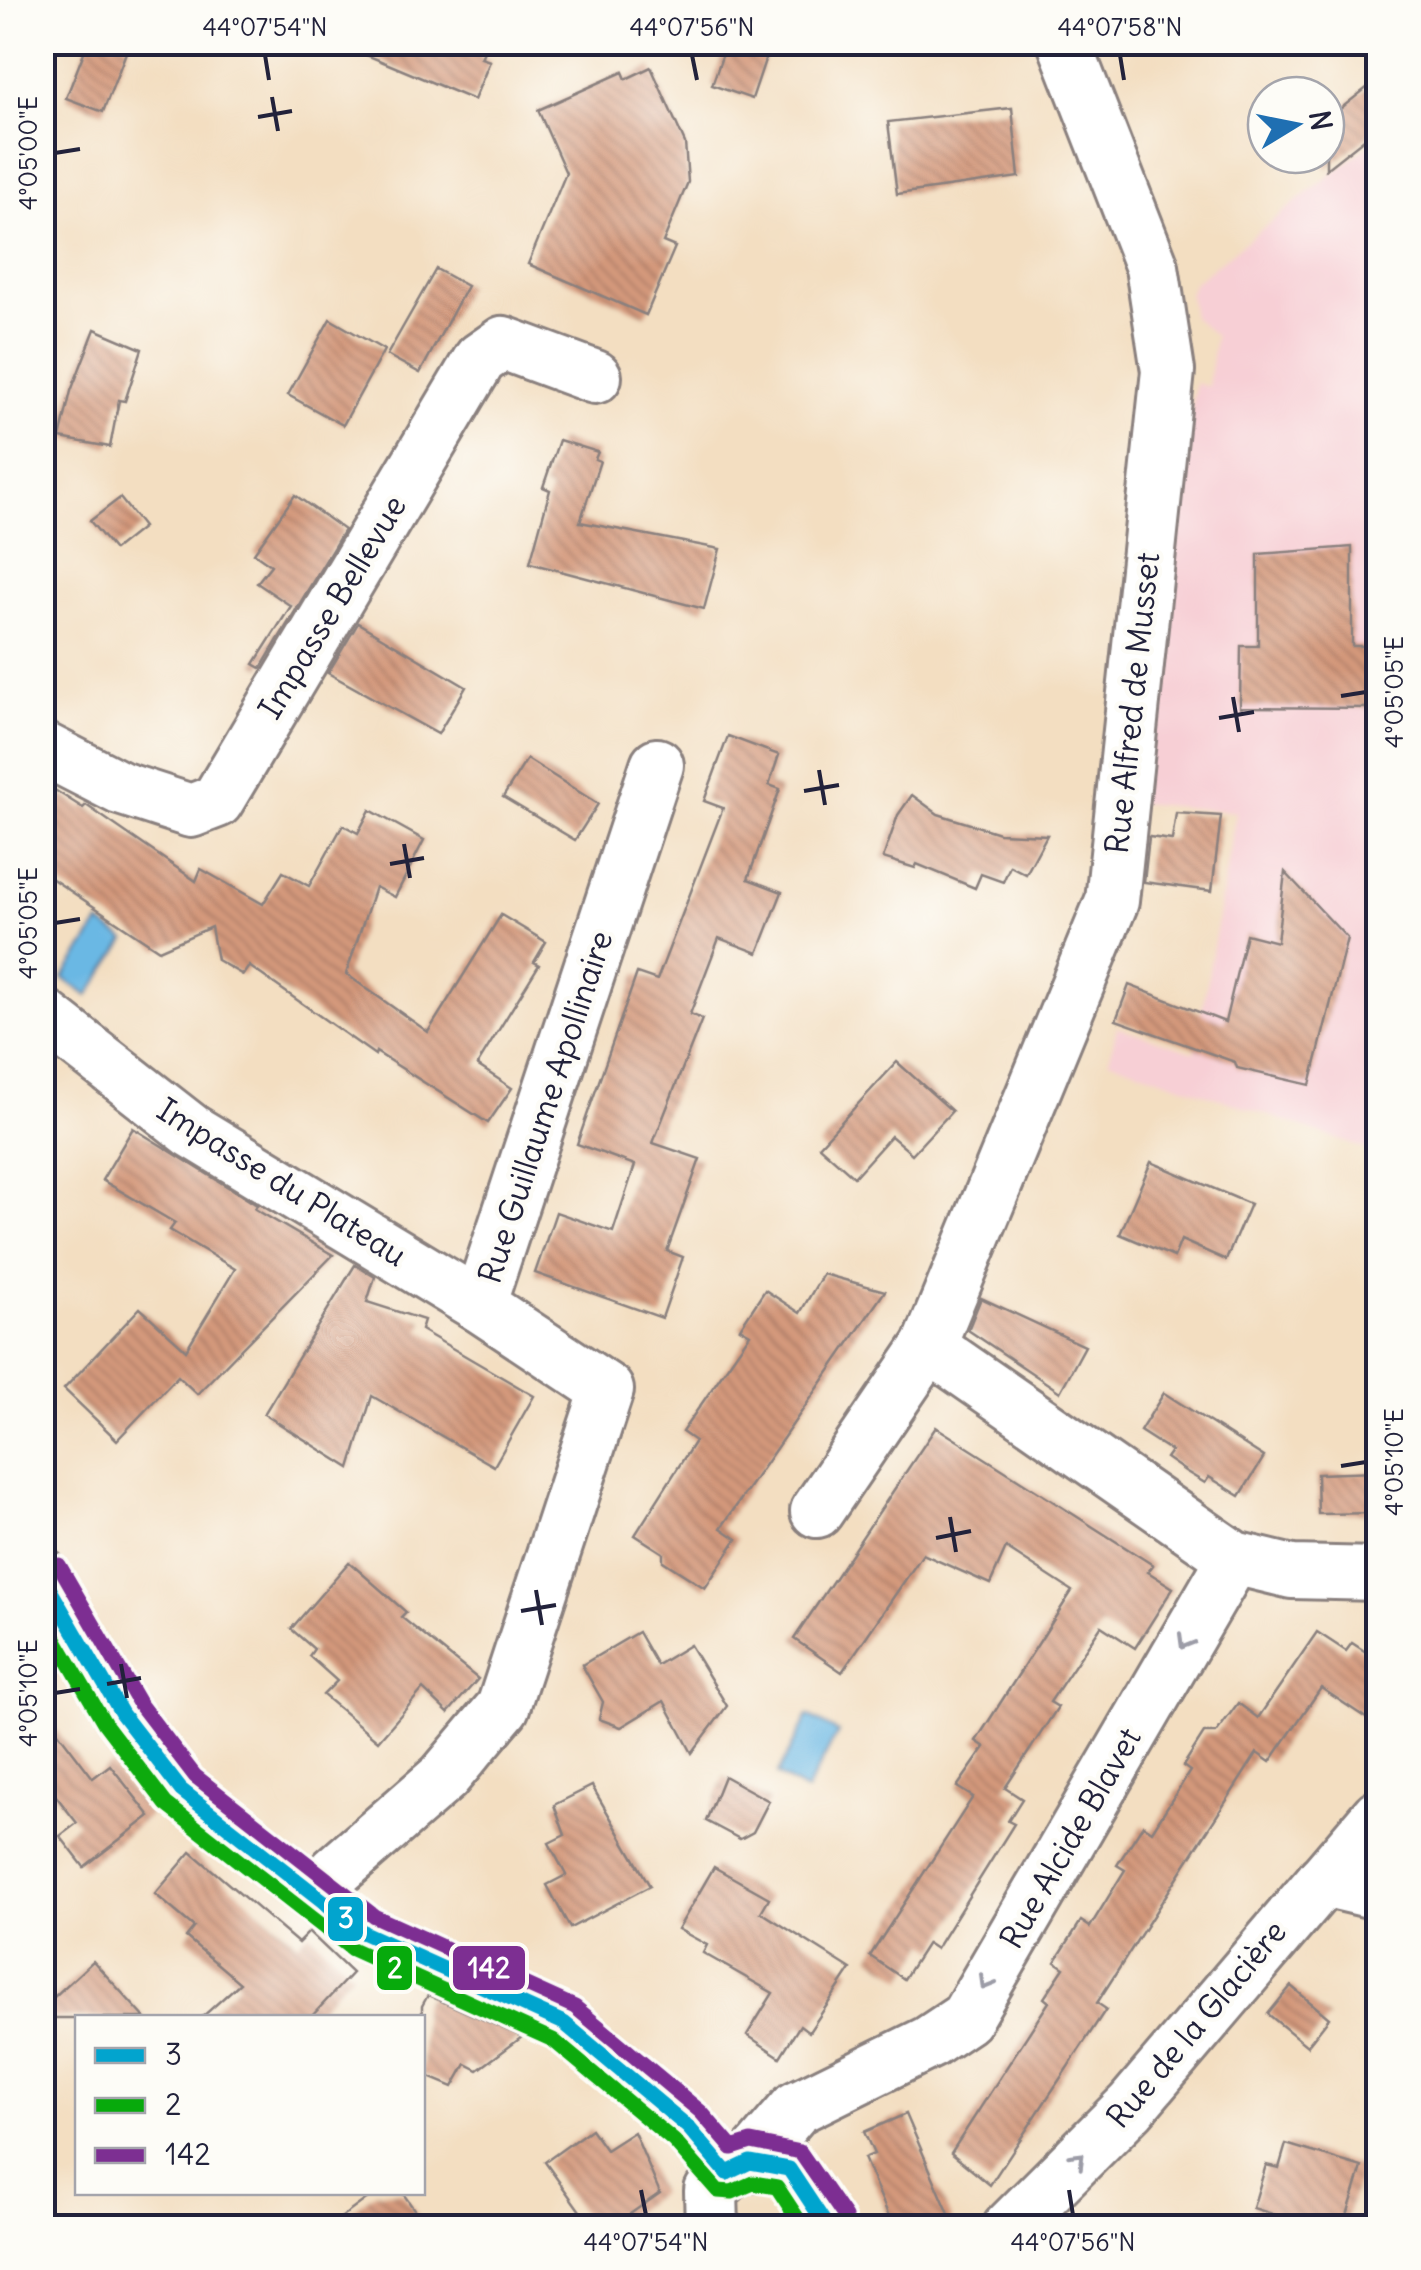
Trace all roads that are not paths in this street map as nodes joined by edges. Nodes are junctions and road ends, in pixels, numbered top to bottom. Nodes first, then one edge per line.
1 (1064, 42) edge
2 (595, 377) dead end
3 (42, 748) edge
4 (657, 765) dead end
5 (42, 1014) edge
6 (479, 1305) junction
7 (929, 1346) junction
8 (817, 1511) dead end
9 (1234, 1558) junction
10 (1378, 1574) edge
11 (44, 1581) edge
12 (1378, 1816) edge
13 (1323, 1880) junction
14 (1378, 1893) edge
15 (320, 1896) junction
16 (738, 2167) junction
17 (712, 2228) edge
18 (828, 2228) edge
19 (1009, 2228) edge

1 - 7 street, Rue Alfred de Musset
2 - 3 street, Impasse Bellevue
4 - 6 street, Rue Guillaume Apollinaire
5 - 6 street, Impasse du Plateau
6 - 15 street, Rue Guillaume Apollinaire
7 - 8 street, Rue Alfred de Musset
7 - 9 street
9 - 10 street
9 -> 16 street, Rue Alcide Blavet
11 - 15 street
12 - 13 street, Rue de la Glacière
13 - 14 street
19 -> 13 street, Rue de la Glacière
15 - 16 street
16 - 17 street
16 - 18 street

